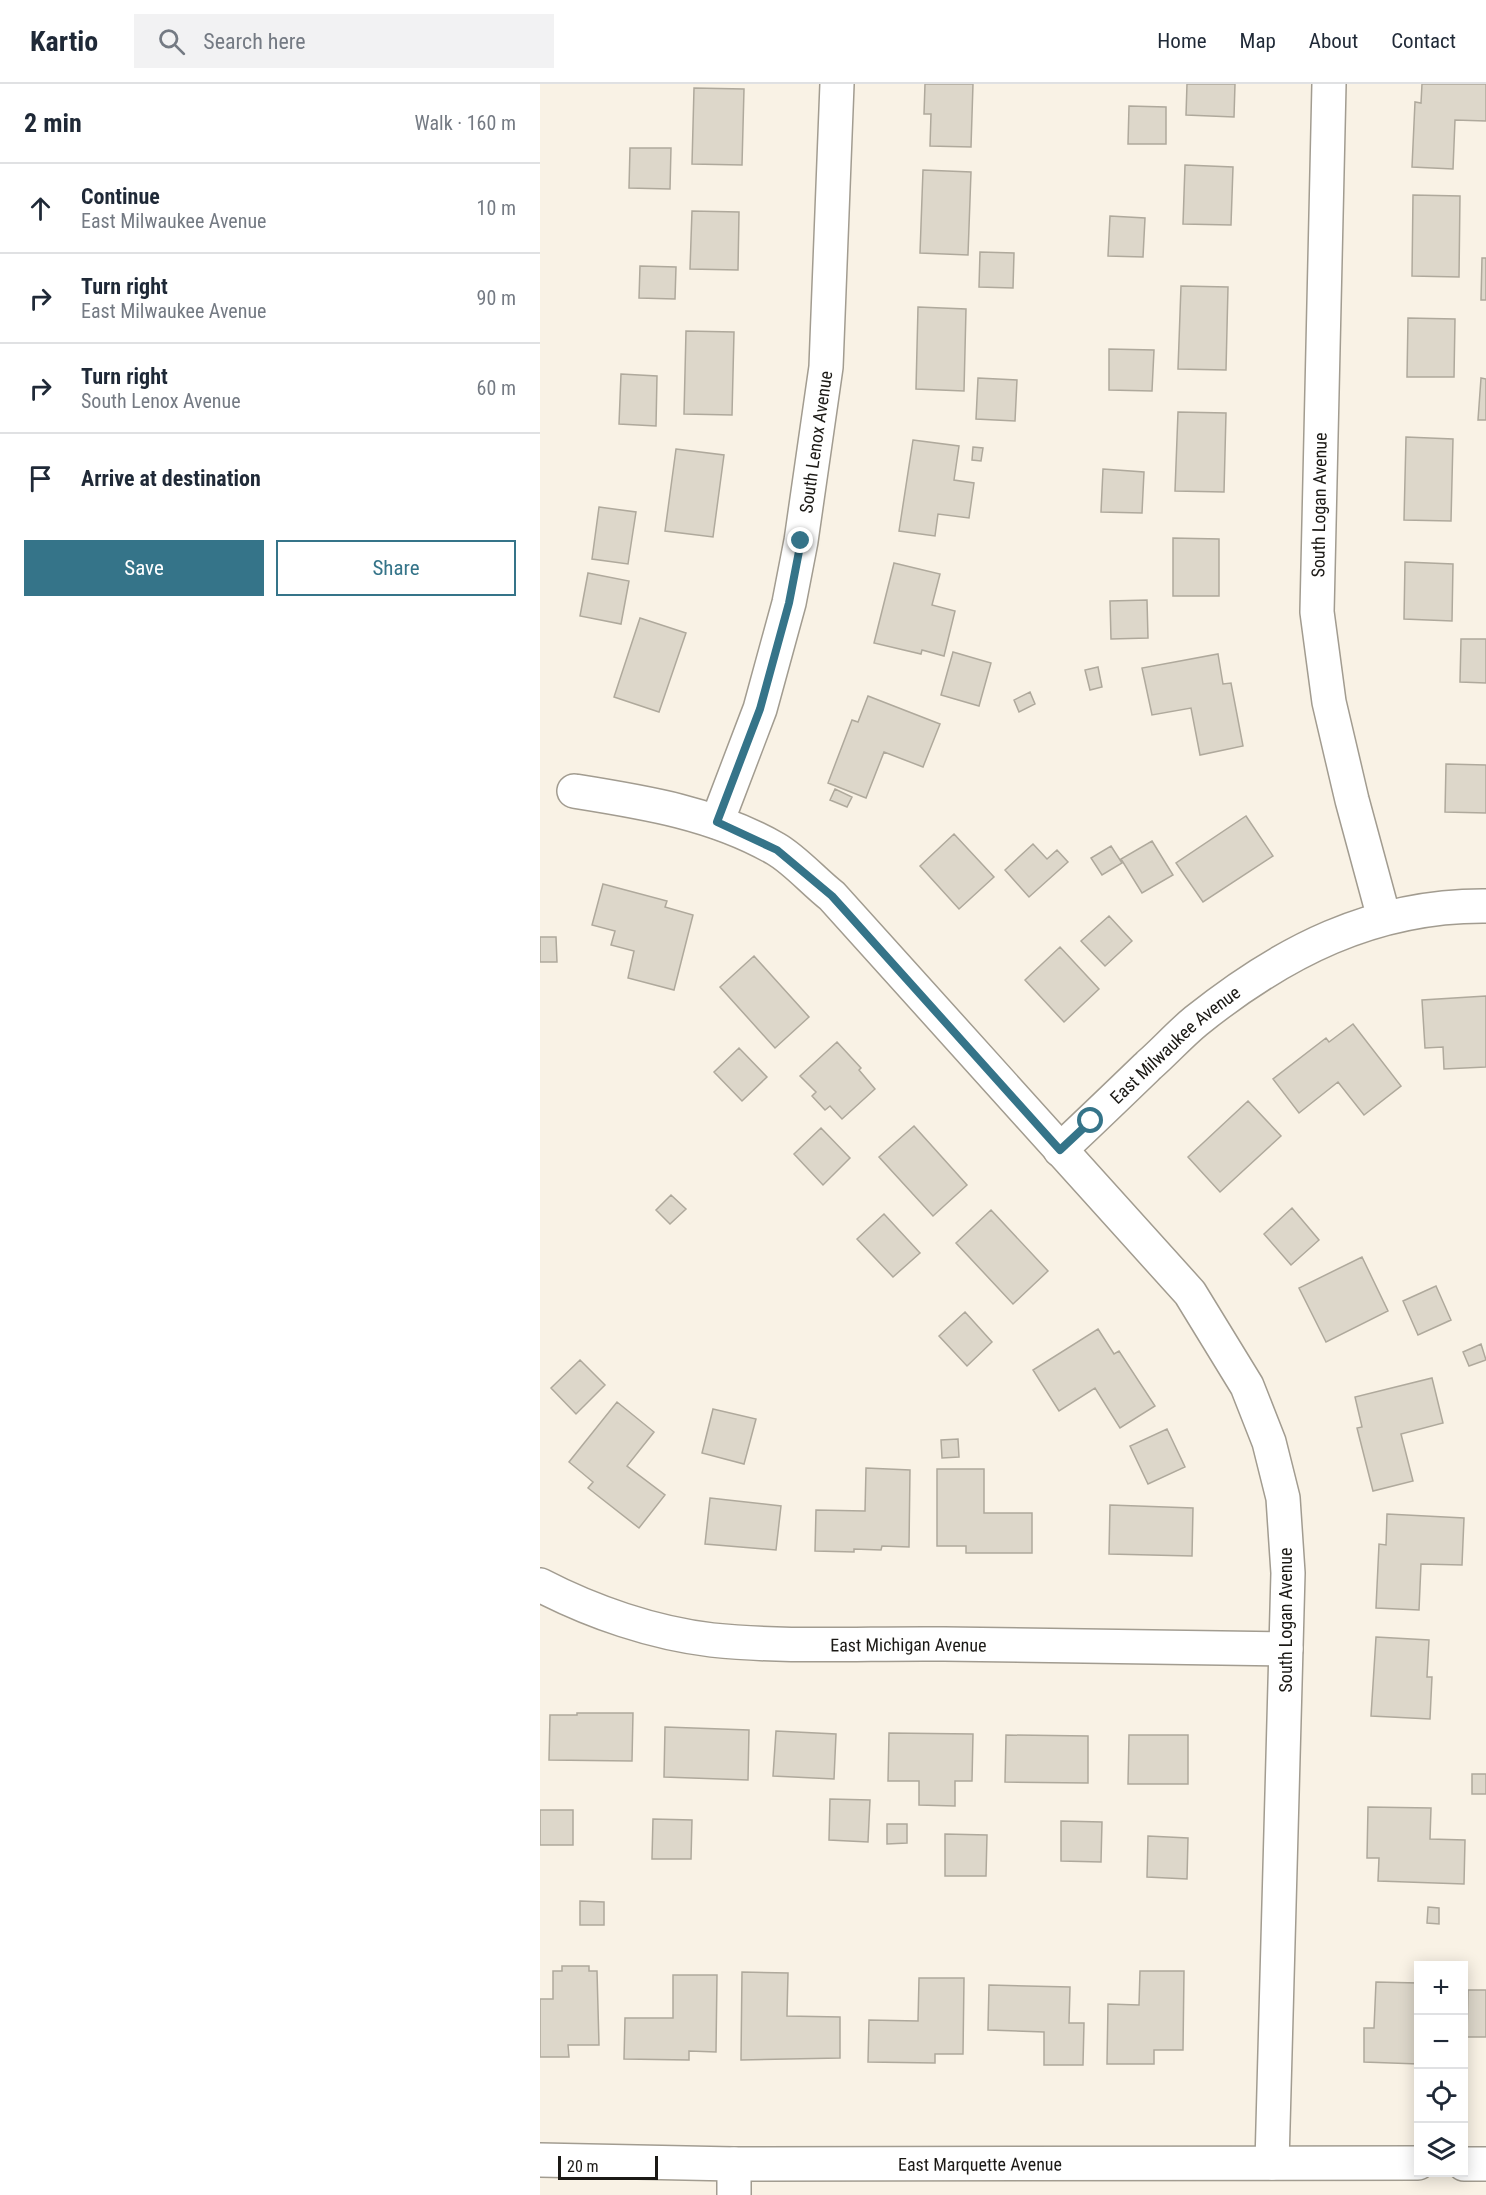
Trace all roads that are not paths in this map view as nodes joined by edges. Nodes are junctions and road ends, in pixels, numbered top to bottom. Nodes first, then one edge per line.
1 (837, 84) edge
2 (1329, 84) edge
3 (574, 790) dead end
4 (717, 822) junction
5 (1486, 906) edge
6 (1384, 918) junction
7 (1060, 1150) junction
8 (540, 1585) edge
9 (1286, 1649) junction
10 (540, 2160) edge
11 (1272, 2163) junction
12 (1414, 2163) edge
13 (1468, 2164) edge
14 (1486, 2164) edge
15 (734, 2180) edge

1 - 4 street, South Lenox Avenue
2 - 6 street, South Logan Avenue
3 - 4 street
4 - 7 street
5 - 6 street, East Milwaukee Avenue
6 - 7 street, East Milwaukee Avenue
7 - 9 street, South Logan Avenue
8 - 9 street, East Michigan Avenue
9 - 11 street, South Logan Avenue
10 - 15 street, East Marquette Avenue
11 - 12 street, East Marquette Avenue
11 - 15 street, East Marquette Avenue
13 - 14 street

